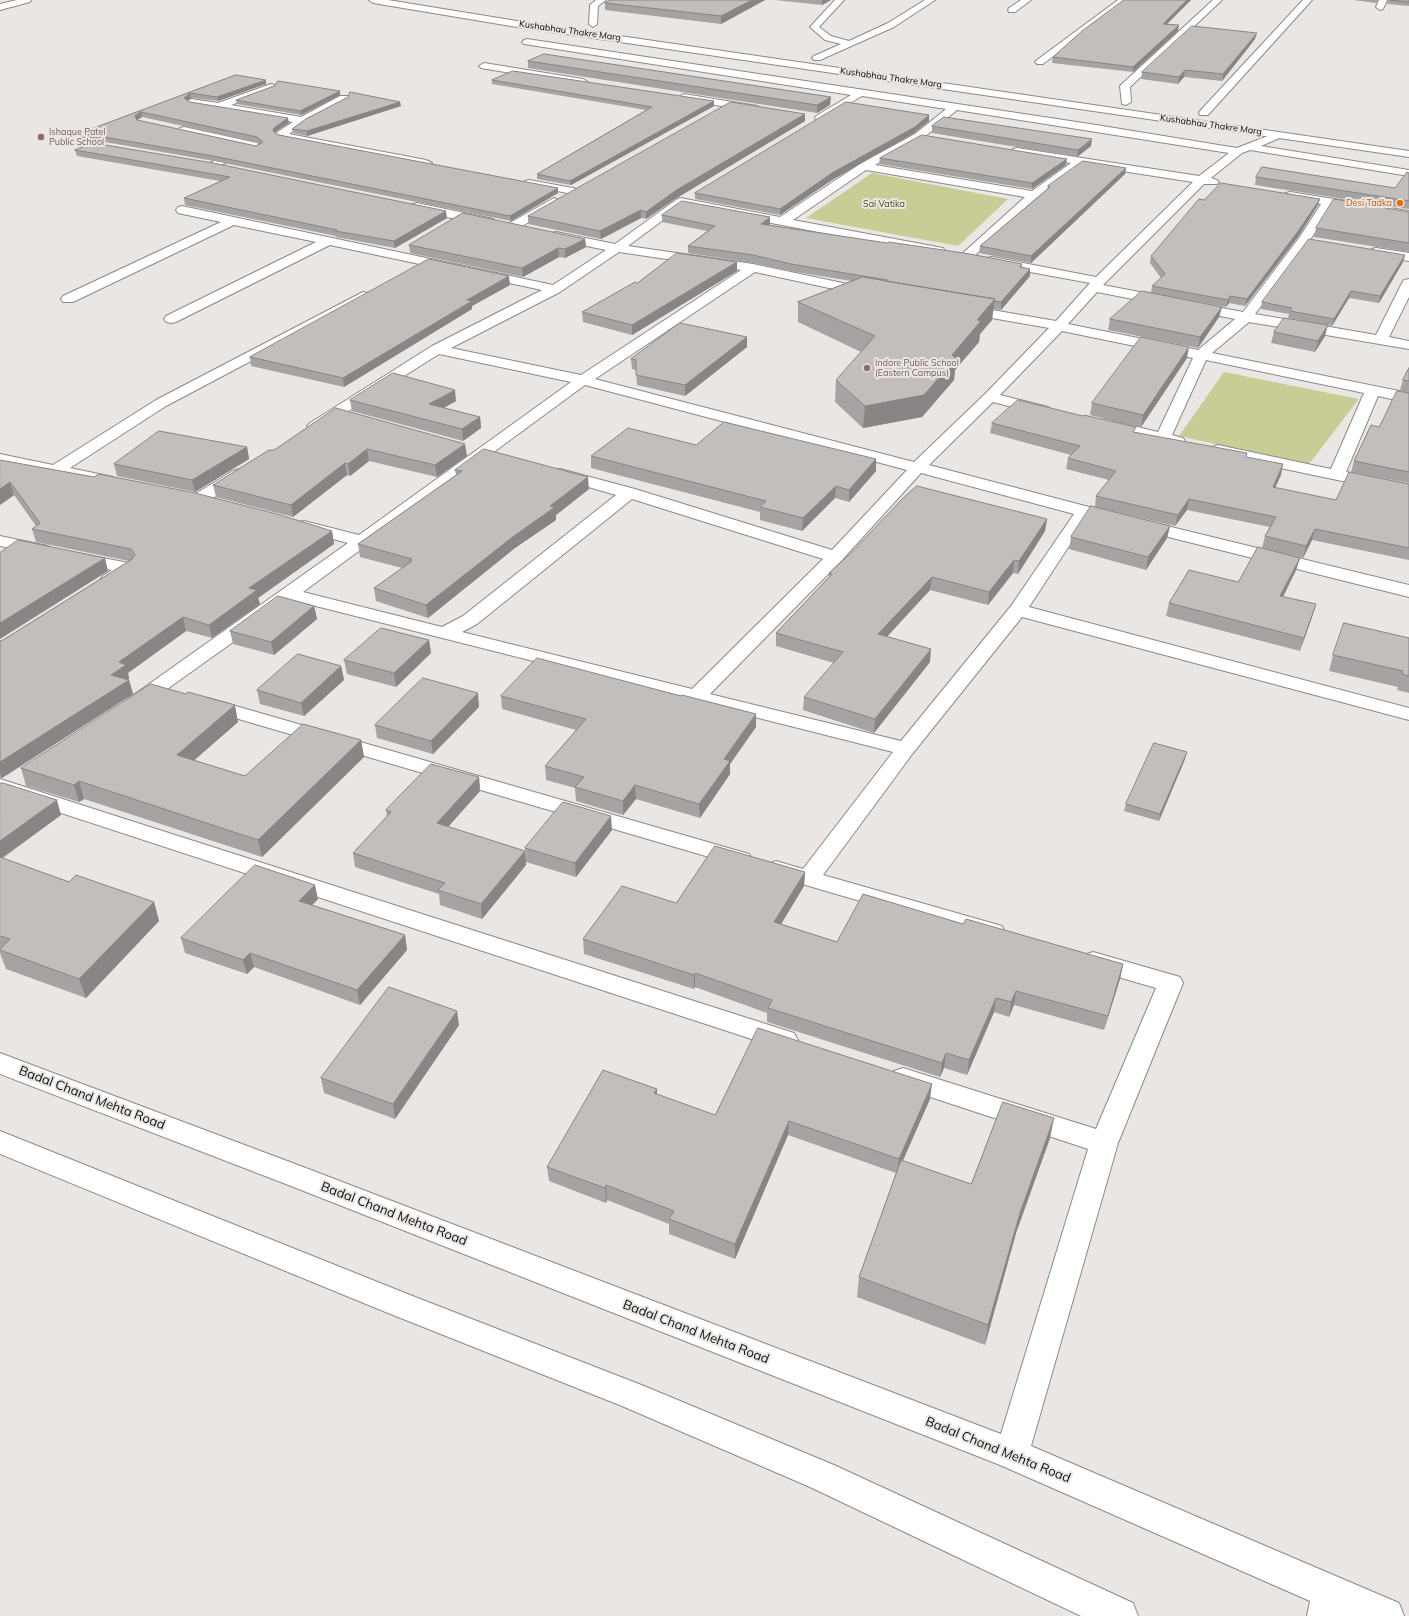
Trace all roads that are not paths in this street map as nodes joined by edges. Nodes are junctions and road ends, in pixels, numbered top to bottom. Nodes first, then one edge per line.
1 (27, 0) edge
2 (372, 0) edge
3 (602, 0) edge
4 (840, 0) edge
5 (931, 0) edge
6 (1027, 0) edge
7 (1123, 0) edge
8 (1218, 0) edge
9 (1308, 0) edge
10 (0, 7) edge
11 (1012, 10) dead end
12 (593, 24) dead end
13 (640, 32) dead end
14 (527, 42) dead end
15 (850, 44) junction
16 (816, 58) junction
17 (1040, 62) dead end
18 (484, 66) dead end
19 (974, 81) dead end
20 (595, 83) edge
21 (271, 87) edge
22 (860, 93) junction
23 (674, 96) edge
24 (344, 98) edge
25 (191, 102) edge
26 (1126, 102) dead end
27 (729, 104) junction
28 (219, 106) junction
29 (955, 107) junction
30 (767, 110) edge
31 (716, 112) edge
32 (1220, 116) dead end
33 (814, 119) edge
34 (302, 120) junction
35 (172, 128) edge
36 (280, 135) junction
37 (1278, 135) junction
38 (919, 136) junction
39 (935, 138) edge
40 (1377, 139) dead end
41 (1409, 144) edge
42 (257, 146) junction
43 (1250, 147) junction
44 (1004, 149) edge
45 (1238, 151) junction
46 (1409, 154) edge
47 (1081, 161) junction
48 (434, 164) edge
49 (864, 166) junction
50 (237, 170) edge
51 (1409, 173) edge
52 (1202, 180) junction
53 (519, 181) edge
54 (1224, 184) edge
55 (1276, 193) edge
56 (694, 194) edge
57 (1034, 195) junction
58 (680, 202) junction
59 (1328, 202) junction
60 (407, 205) edge
61 (182, 210) dead end
62 (1409, 215) edge
63 (462, 216) junction
64 (232, 221) junction
65 (783, 221) junction
66 (448, 224) edge
67 (512, 227) junction
68 (527, 230) edge
69 (542, 233) edge
70 (1304, 240) junction
71 (328, 241) junction
72 (1319, 242) edge
73 (408, 247) dead end
74 (617, 248) junction
75 (1364, 250) edge
76 (959, 254) junction
77 (394, 255) junction
78 (1409, 257) edge
79 (427, 262) junction
80 (753, 268) junction
81 (406, 273) edge
82 (1409, 283) edge
83 (1096, 284) junction
84 (378, 288) edge
85 (555, 290) junction
86 (882, 295) edge
87 (68, 299) dead end
88 (951, 307) edge
89 (1246, 317) junction
90 (171, 319) dead end
91 (1059, 326) junction
92 (1381, 340) junction
93 (1409, 345) edge
94 (437, 349) junction
95 (1201, 355) junction
96 (583, 380) junction
97 (1373, 390) junction
98 (990, 397) junction
99 (1409, 398) edge
100 (1058, 413) edge
101 (335, 414) junction
102 (358, 420) edge
103 (1088, 420) edge
104 (302, 434) edge
105 (1163, 438) junction
106 (474, 451) junction
107 (0, 458) edge
108 (504, 459) edge
109 (250, 467) edge
110 (918, 467) junction
111 (56, 470) junction
112 (548, 471) edge
113 (1336, 475) junction
114 (123, 484) edge
115 (1409, 490) edge
116 (629, 493) junction
117 (220, 505) edge
118 (1084, 511) junction
119 (288, 522) edge
120 (0, 541) edge
121 (362, 541) junction
122 (835, 557) junction
123 (94, 589) edge
124 (1409, 591) edge
125 (289, 594) junction
126 (1018, 610) junction
127 (444, 633) junction
128 (157, 689) junction
129 (696, 696) junction
130 (1409, 714) edge
131 (117, 715) edge
132 (906, 749) junction
133 (7, 785) edge
134 (808, 878) junction
135 (1012, 937) edge
136 (1073, 955) edge
137 (808, 1048) edge
138 (0, 1064) edge
139 (884, 1072) edge
140 (0, 1142) edge
141 (1104, 1143) junction
142 (1012, 1454) junction
143 (1327, 1603) edge
144 (1120, 1616) edge
145 (1386, 1616) edge

1 - 10 street
2 - 37 street, Kushabhau Thakre Marg
3 - 12 street
4 - 15 street
5 - 15 street
6 - 11 street
7 - 17 street
8 - 26 street
9 - 32 street, Kushabhau Thakre Marg
13 - 16 street, Kushabhau Thakre Marg
14 - 22 street
15 - 16 street
16 - 19 street, Kushabhau Thakre Marg
18 - 20 street
21 - 28 street
22 - 29 street
22 - 33 street
23 - 27 street
24 - 34 street
25 - 28 street
27 - 30 street
27 - 31 street
28 - 34 street
29 - 38 street
29 - 45 street
34 - 36 street
35 - 42 street
36 - 42 street
36 - 48 street
37 - 43 street
37 - 46 street, Kushabhau Thakre Marg
38 - 39 street
38 - 49 street
40 - 41 street
42 - 50 street
43 - 45 street
43 - 51 street
44 - 47 street
45 - 52 street
47 - 52 street
47 - 57 street
49 - 57 street
49 - 65 street
52 - 54 street
52 - 83 street
53 - 67 street
55 - 59 street
56 - 58 street
57 - 76 street
58 - 65 street
58 - 74 street
59 - 62 street
59 - 70 street
60 - 63 street
61 - 64 street
63 - 66 street
63 - 67 street
64 - 71 street
64 - 87 street
65 - 76 street
67 - 68 street
69 - 74 street
70 - 72 street
70 - 89 street
71 - 77 street
71 - 90 street
73 - 77 street
74 - 80 street
74 - 85 street
75 - 78 street
76 - 83 street
77 - 79 street
79 - 81 street
79 - 85 street
80 - 86 street
80 - 96 street
82 - 92 street
83 - 89 street
83 - 91 street
84 - 111 street
85 - 94 street
88 - 91 street
89 - 92 street
89 - 95 street
91 - 95 street
91 - 98 street
92 - 93 street
94 - 96 street
94 - 101 street
95 - 97 street
95 - 105 street
96 - 106 street
96 - 110 street
97 - 99 street
97 - 113 street
98 - 100 street
98 - 110 street
101 - 102 street
101 - 104 street
103 - 105 street
105 - 113 street
106 - 108 street
106 - 121 street
107 - 111 street
109 - 117 street
110 - 118 street
110 - 122 street
111 - 114 street
112 - 116 street
113 - 115 street
116 - 122 street
116 - 127 street
118 - 124 street
118 - 126 street
119 - 121 street
120 - 123 street
121 - 125 street
122 - 129 street
125 - 127 street
125 - 128 street
126 - 130 street
126 - 132 street
127 - 129 street
128 - 131 street
128 - 134 street
129 - 132 street
132 - 134 street
133 - 137 street
134 - 135 street
136 - 141 street
138 - 142 street, Badal Chand Mehta Road
139 - 141 street
140 - 144 street
141 - 142 street
142 - 143 street, Badal Chand Mehta Road
143 - 145 street, Badal Chand Mehta Road

